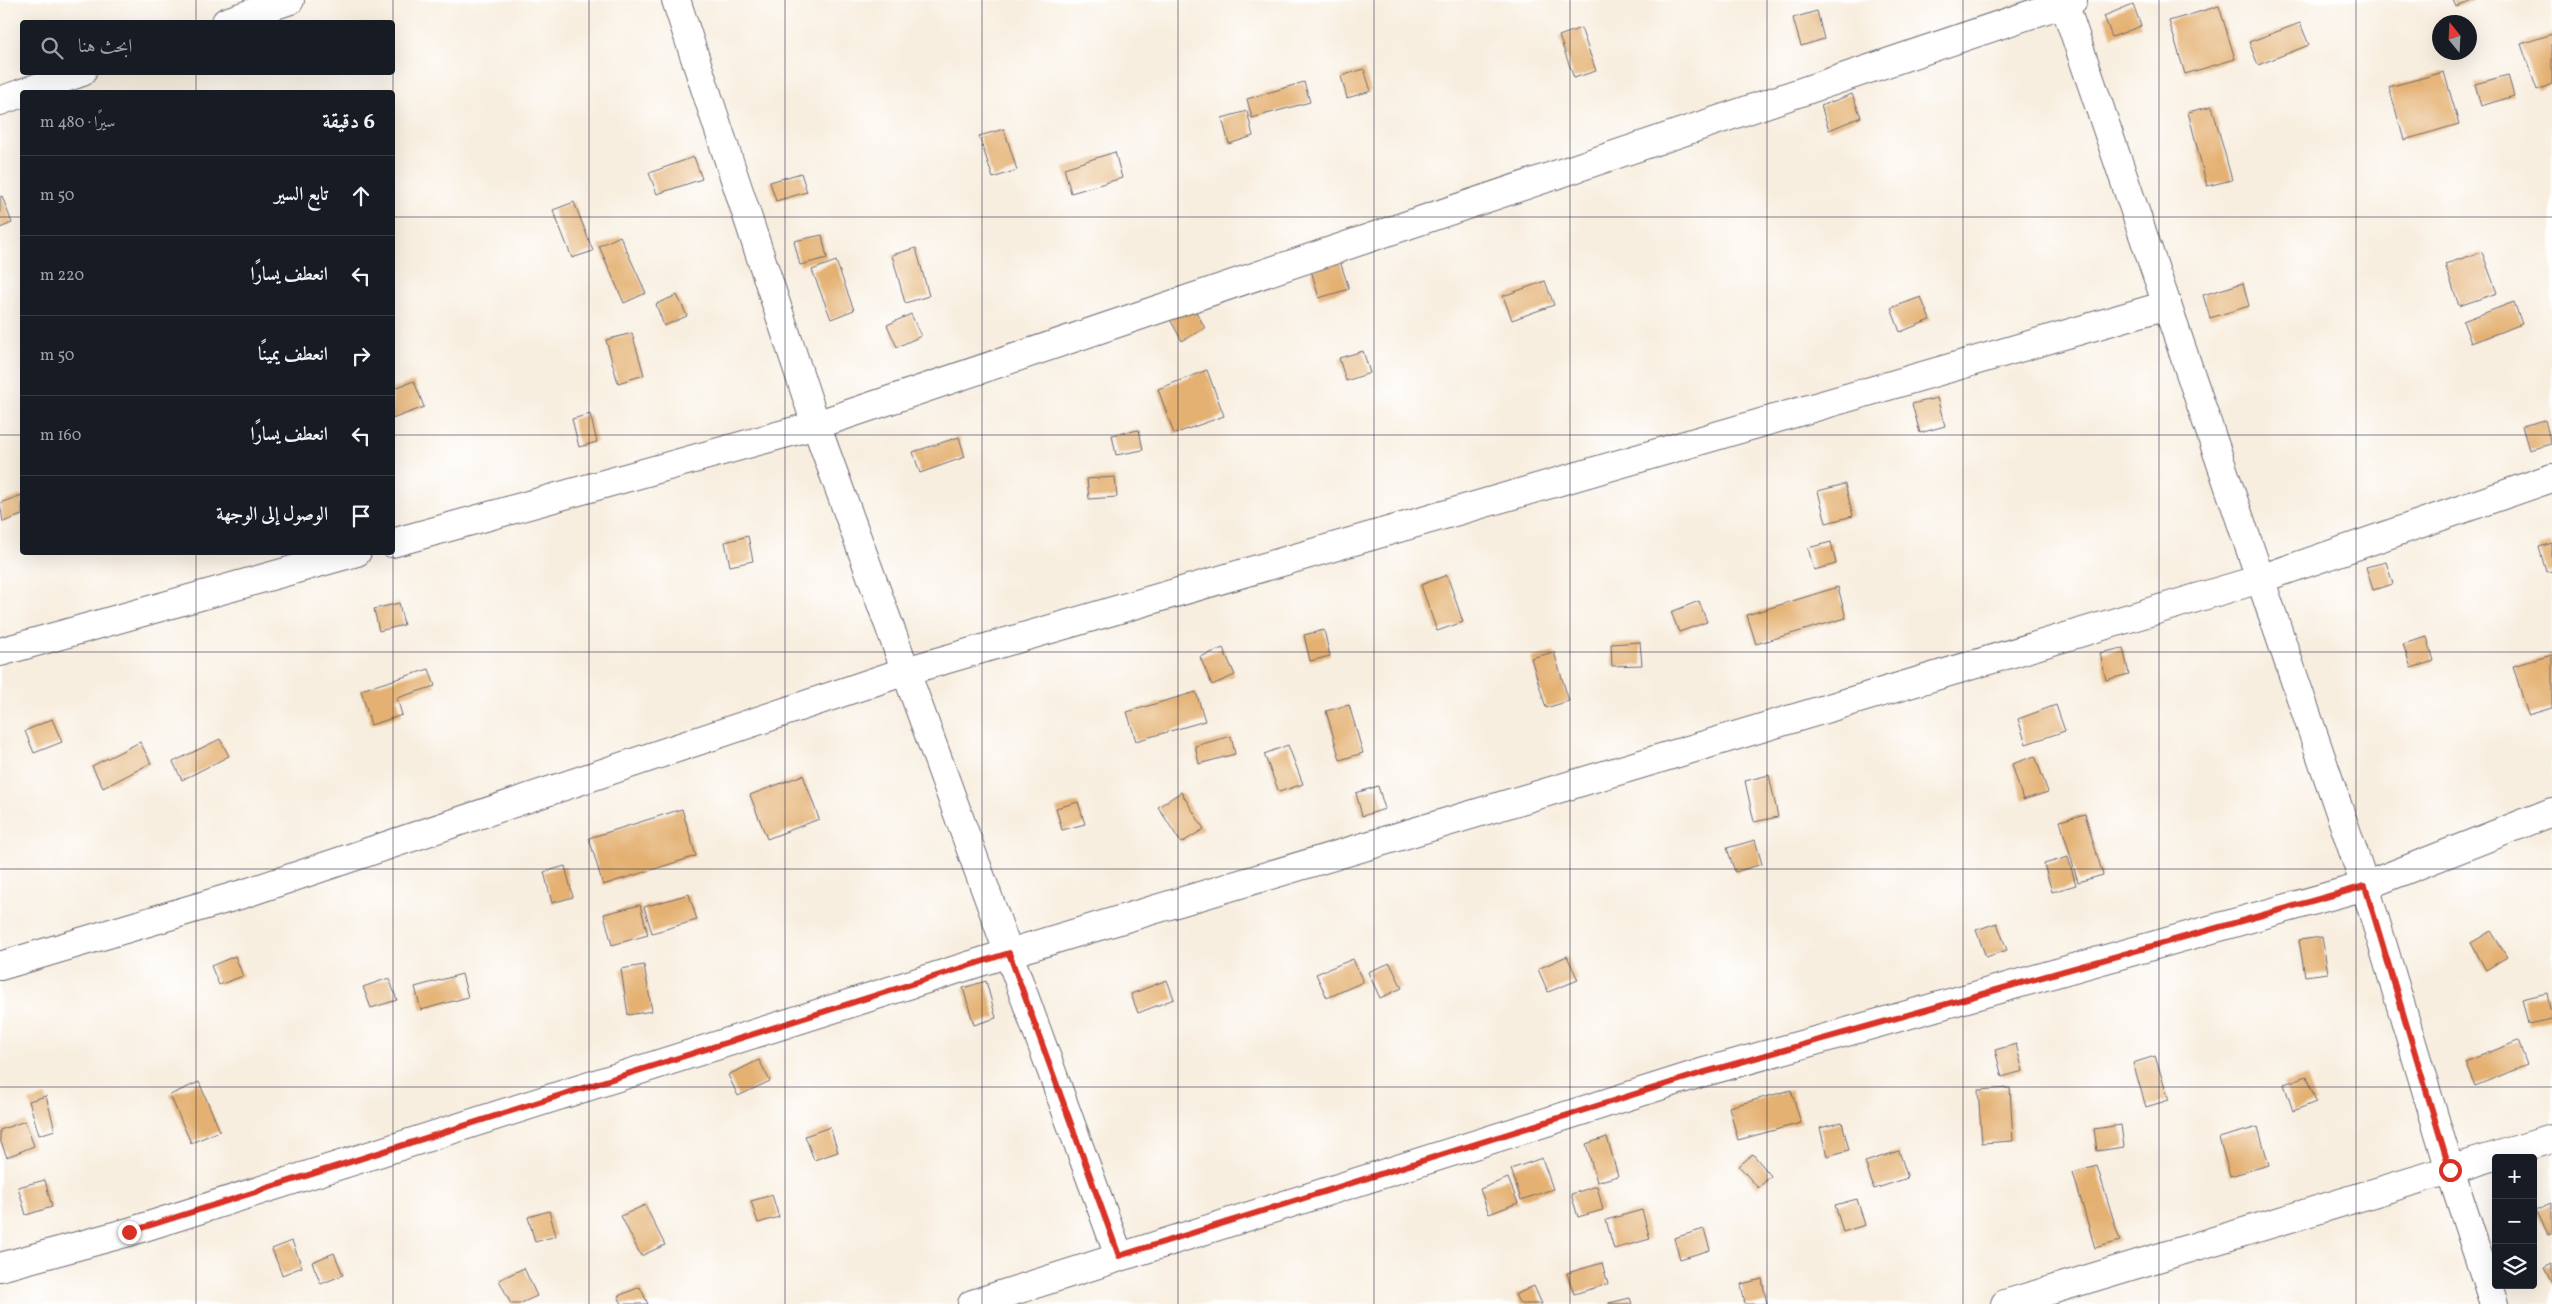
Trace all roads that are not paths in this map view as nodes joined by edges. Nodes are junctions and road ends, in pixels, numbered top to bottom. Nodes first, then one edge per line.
1 (290, 0) edge
2 (676, 0) edge
3 (2066, 1) edge
4 (232, 20) edge
5 (74, 75) edge
6 (32, 90) edge
7 (20, 94) edge
8 (0, 101) edge
9 (2167, 305) junction
10 (816, 425) junction
11 (2552, 478) edge
12 (395, 542) edge
13 (346, 555) edge
14 (2260, 579) junction
15 (0, 652) edge
16 (906, 671) junction
17 (2552, 812) edge
18 (2365, 886) junction
19 (1009, 953) junction
20 (0, 966) edge
21 (2552, 1139) edge
22 (2450, 1170) junction
23 (1119, 1256) junction
24 (0, 1267) edge
25 (972, 1304) edge
26 (2006, 1304) edge
27 (2494, 1304) edge

1 - 4 street
2 - 10 street
3 - 9 street
3 - 10 street
5 - 6 street
7 - 8 street
9 - 14 street
9 - 16 street
10 - 12 street
10 - 16 street
11 - 14 street
13 - 15 street
14 - 18 street
14 - 19 street
16 - 19 street
16 - 20 street
17 - 18 street
18 - 22 street
18 - 23 street
19 - 23 street
19 - 24 street
21 - 22 street
22 - 26 street
22 - 27 street
23 - 25 street

